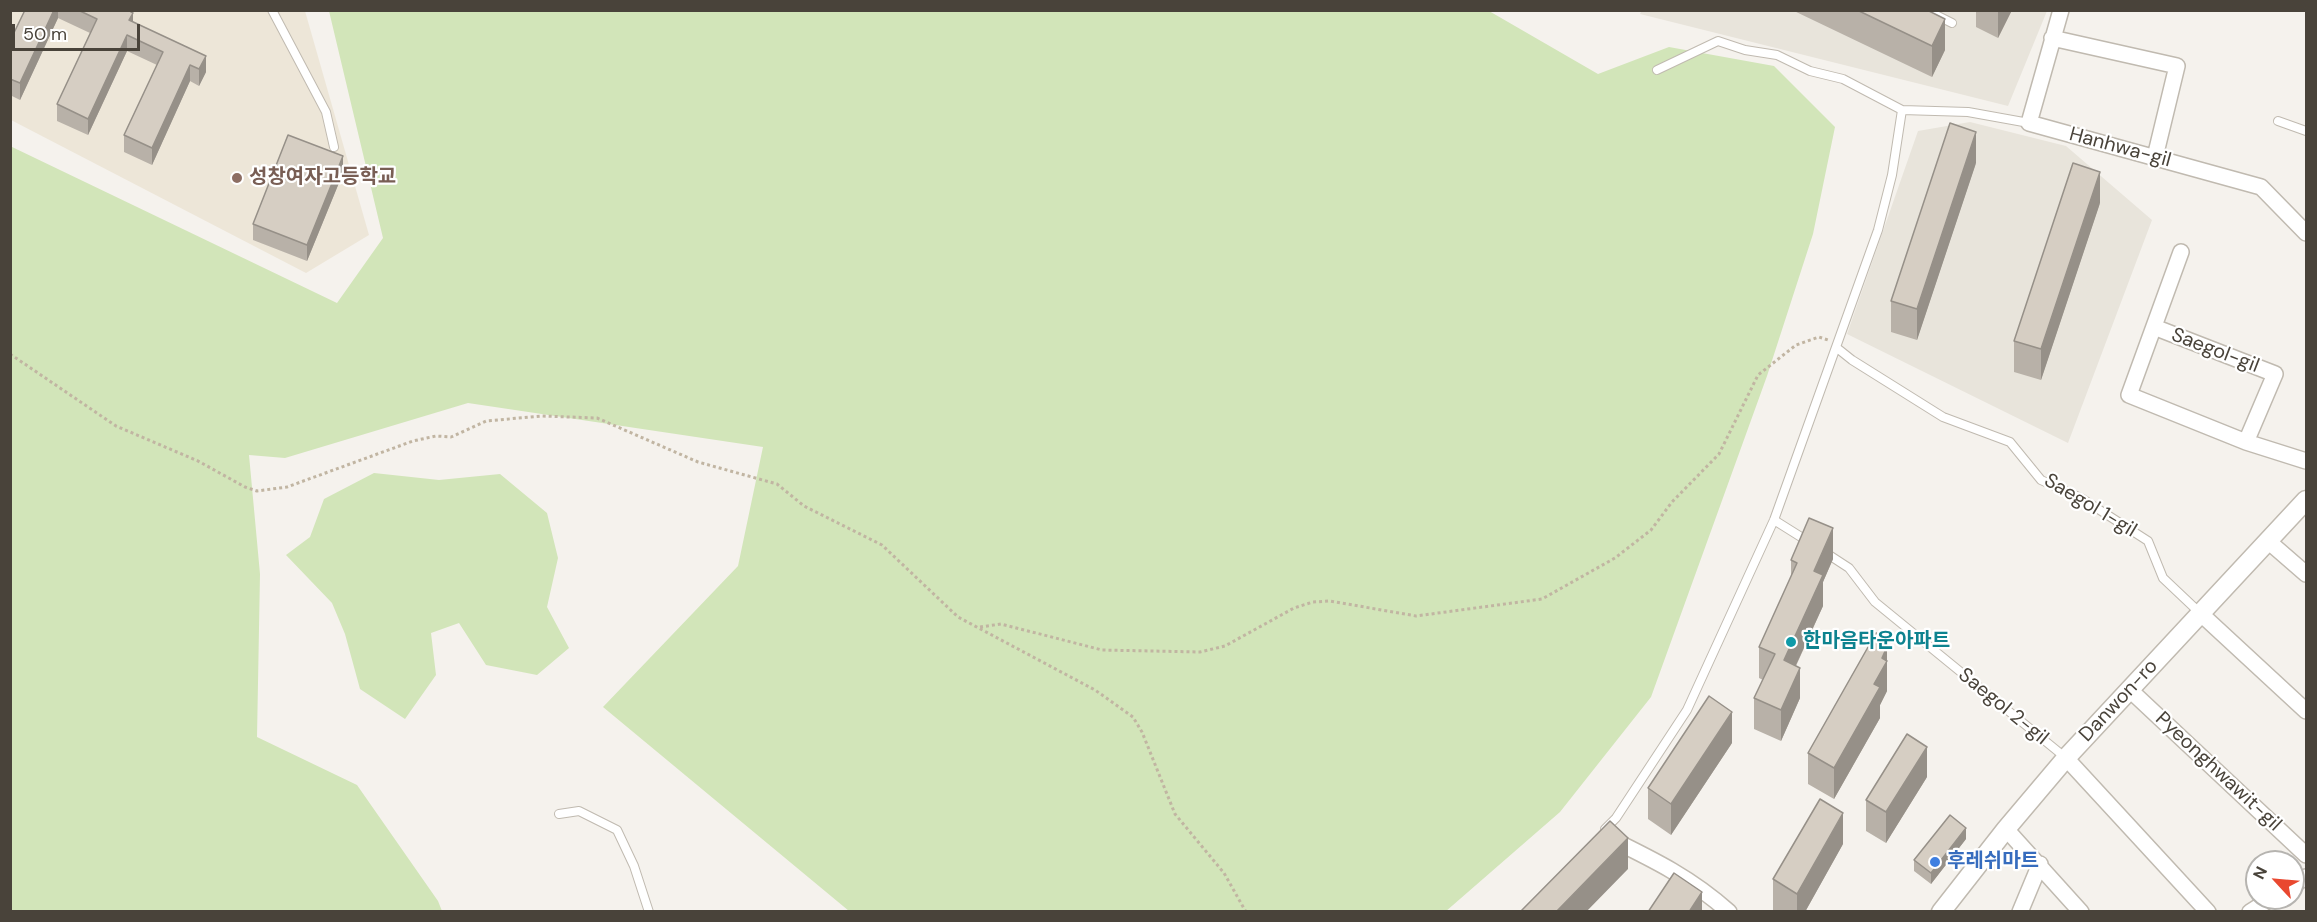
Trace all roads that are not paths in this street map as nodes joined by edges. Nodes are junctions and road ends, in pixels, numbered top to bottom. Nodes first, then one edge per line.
1 (272, 10) edge
2 (1926, 10) edge
3 (2061, 10) edge
4 (1952, 23) dead end
5 (2052, 38) junction
6 (1657, 70) dead end
7 (1902, 110) junction
8 (2278, 121) dead end
9 (2029, 123) junction
10 (2307, 131) edge
11 (334, 147) dead end
12 (2155, 157) junction
13 (2307, 232) edge
14 (2181, 252) dead end
15 (2154, 327) junction
16 (1837, 348) junction
17 (2246, 442) junction
18 (2307, 461) edge
19 (2307, 500) edge
20 (1774, 520) junction
21 (2268, 541) junction
22 (2307, 574) edge
23 (2200, 613) junction
24 (2130, 690) junction
25 (2307, 711) edge
26 (2066, 758) junction
27 (559, 814) dead end
28 (2006, 829) junction
29 (1600, 834) joint
30 (2307, 855) edge
31 (2040, 864) junction
32 (649, 912) edge
33 (1729, 912) edge
34 (1941, 912) edge
35 (2020, 912) edge
36 (2081, 912) edge
37 (2208, 912) edge

1 - 11 lane
2 - 4 lane
3 - 5 street
5 - 9 street
5 - 12 street
6 - 7 lane
7 - 9 lane
7 - 16 lane
8 - 10 lane
9 - 12 street, Hanhwa-gil
12 - 13 street, Hanhwa-gil
14 - 15 street, Saegol-gil
15 - 17 street, Saegol-gil
15 - 17 street, Saegol-gil
16 - 20 lane
16 - 23 lane, Saegol 1-gil
17 - 18 street, Saegol-gil
19 - 21 street, Danwon-ro
20 - 26 lane, Saegol 2-gil
20 - 29 lane
21 - 22 street
21 - 23 street, Danwon-ro
23 - 24 street, Danwon-ro
23 - 25 street
24 - 26 street, Danwon-ro
24 - 30 street, Pyeonghwawit-gil
26 - 28 street, Danwon-ro
26 - 37 street
27 - 32 lane
28 - 31 street
28 - 34 street, Danwon-ro
29 - 33 street
31 - 35 street
31 - 36 street

